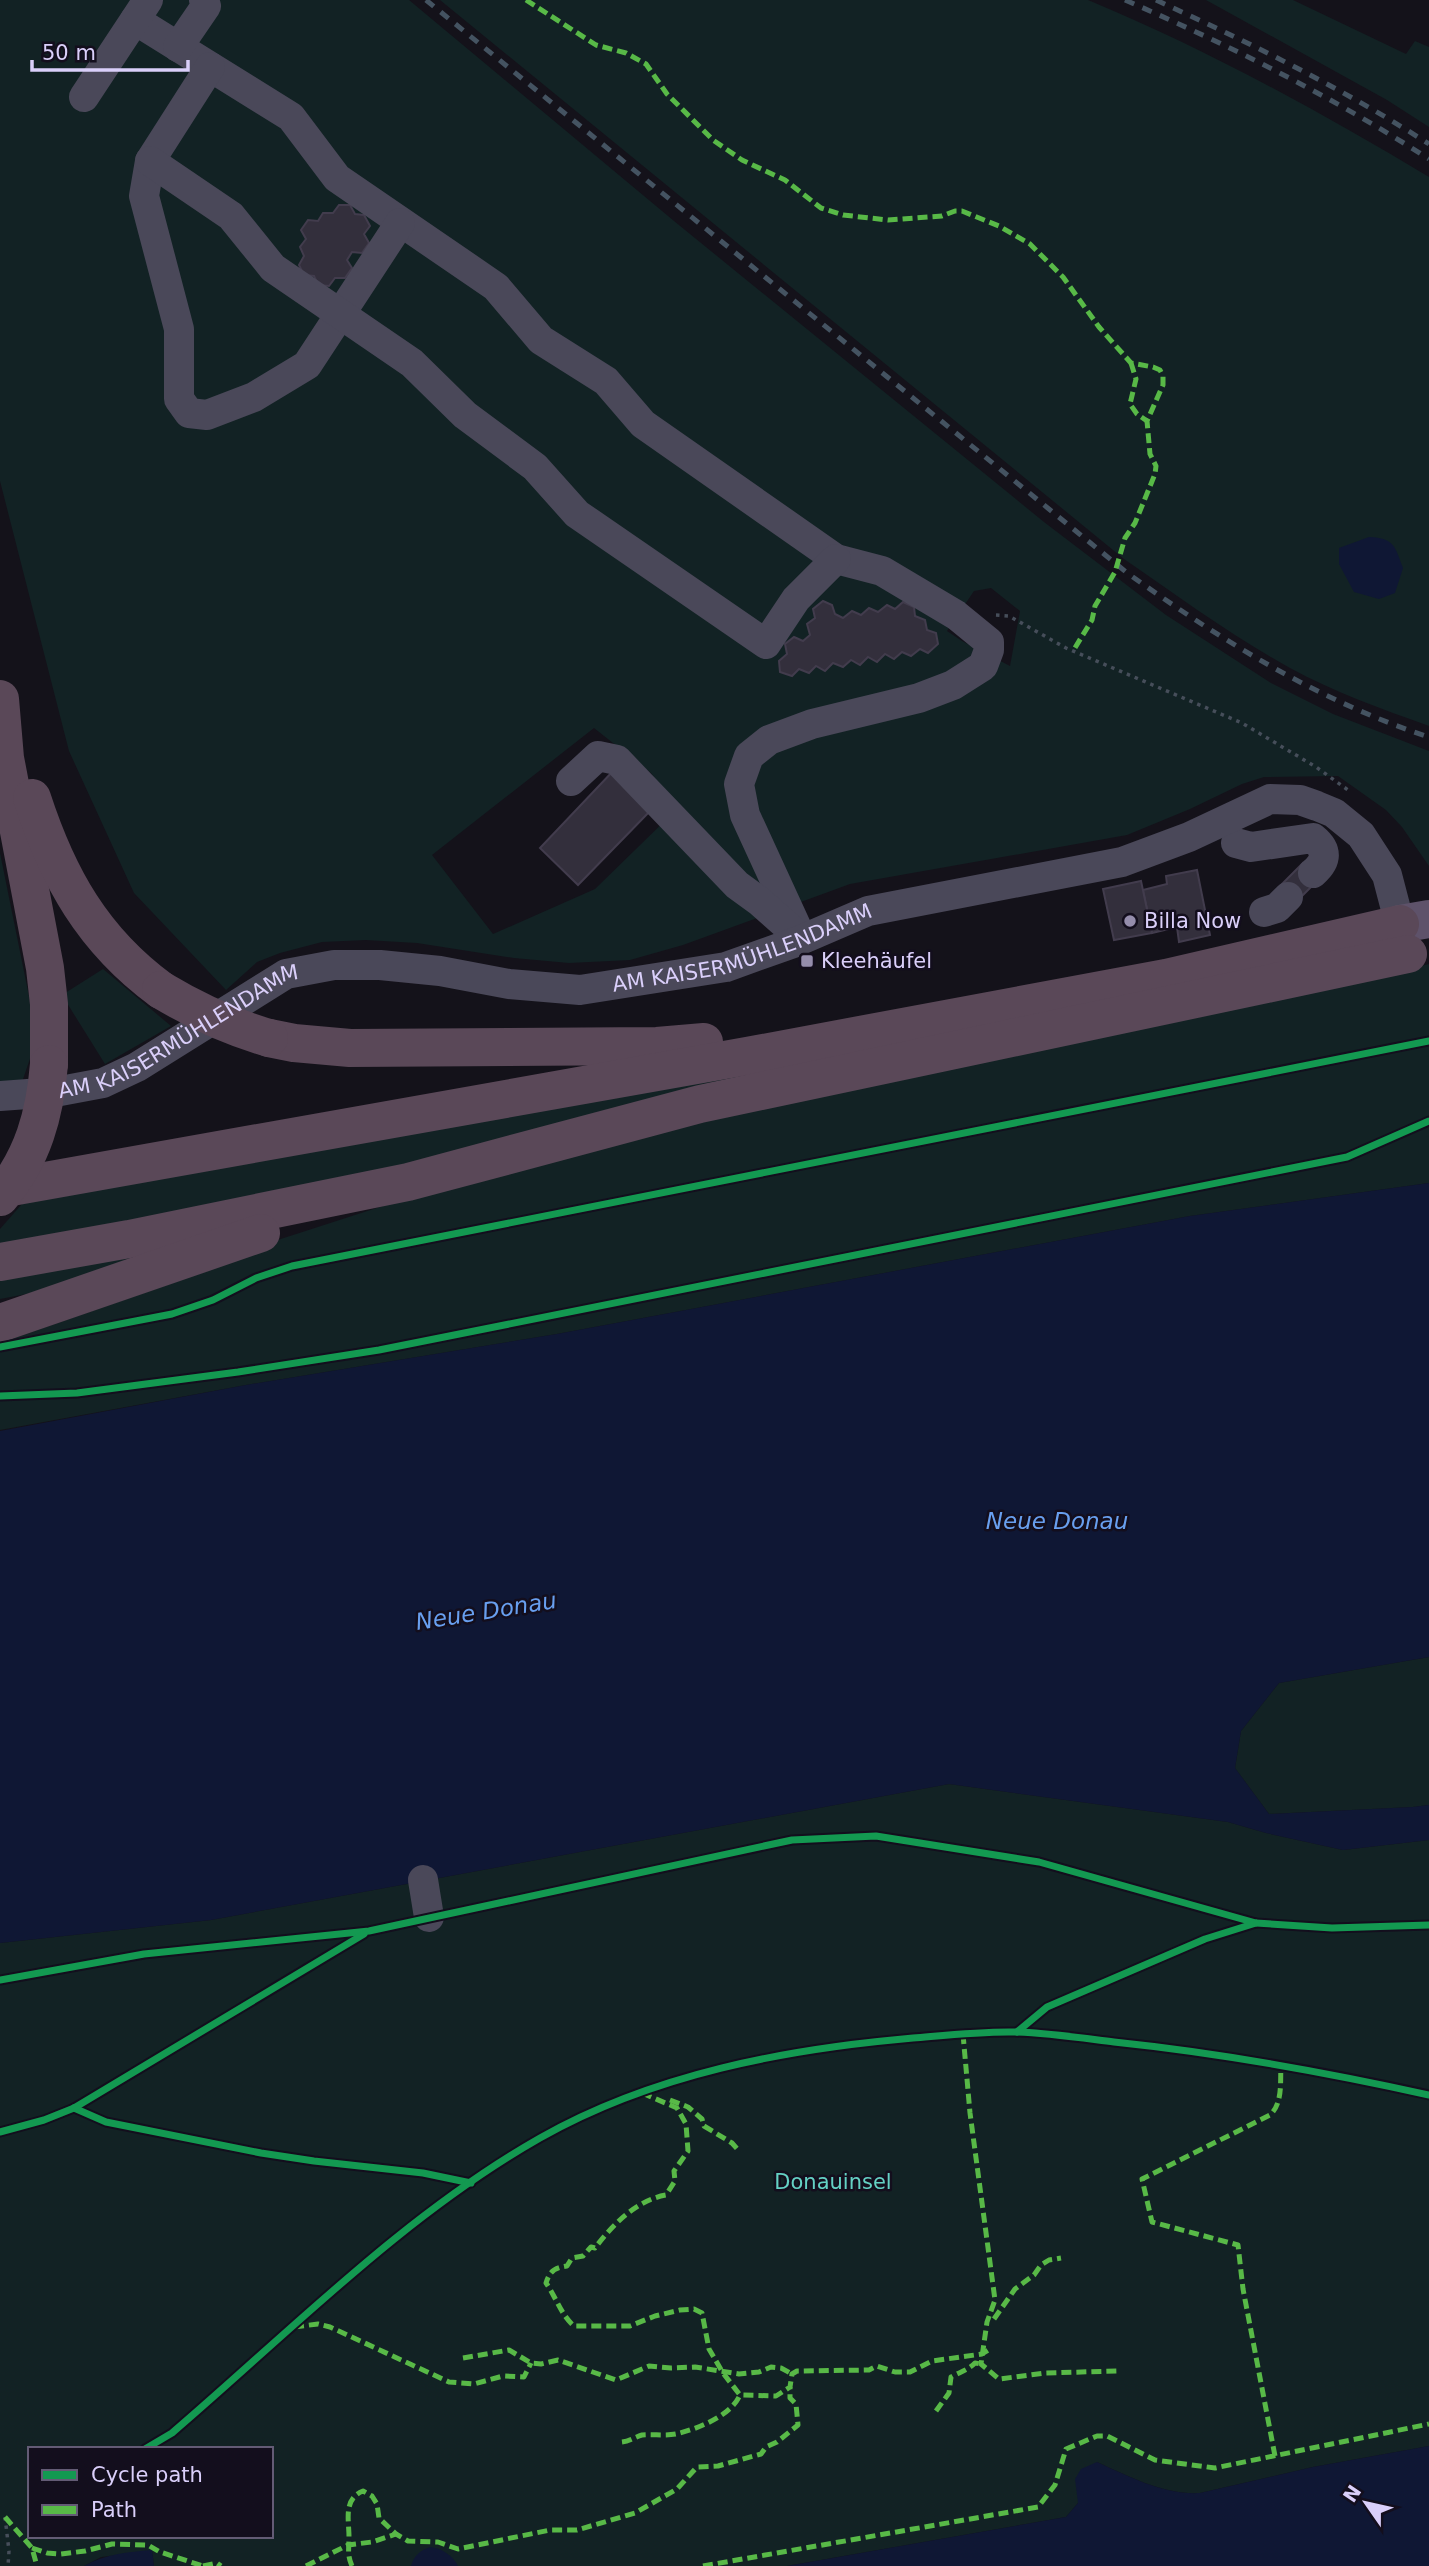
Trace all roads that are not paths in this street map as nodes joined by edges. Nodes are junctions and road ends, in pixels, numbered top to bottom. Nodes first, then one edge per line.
1 (204, 0) edge
2 (142, 10) edge
3 (178, 47) junction
4 (209, 67) junction
5 (84, 97) dead end
6 (150, 161) junction
7 (400, 223) junction
8 (341, 313) junction
9 (836, 559) junction
10 (1, 702) edge
11 (571, 781) dead end
12 (1236, 844) dead end
13 (1313, 873) dead end
14 (1416, 937) edge
15 (802, 939) junction
16 (867, 1033) junction
17 (0, 1096) edge
18 (408, 1182) junction
19 (0, 1189) edge
20 (0, 1197) edge
21 (0, 1262) edge
22 (0, 1323) edge
23 (423, 1881) dead end
24 (429, 1917) dead end

1 - 3 street
2 - 3 street
2 - 5 street
3 - 4 street
4 - 6 street
4 - 7 street
6 - 8 street
6 - 8 street
7 - 8 street
7 - 9 street
8 - 9 street
9 - 15 street
10 - 16 highway, bridge
10 - 20 highway, bridge
11 - 15 street
12 - 13 street
14 - 15 street, AM KAISERMÜHLENDAMM
14 - 16 highway
14 - 18 highway
15 - 17 street, AM KAISERMÜHLENDAMM
16 - 19 highway
18 - 21 highway
18 - 22 highway
23 - 24 street

